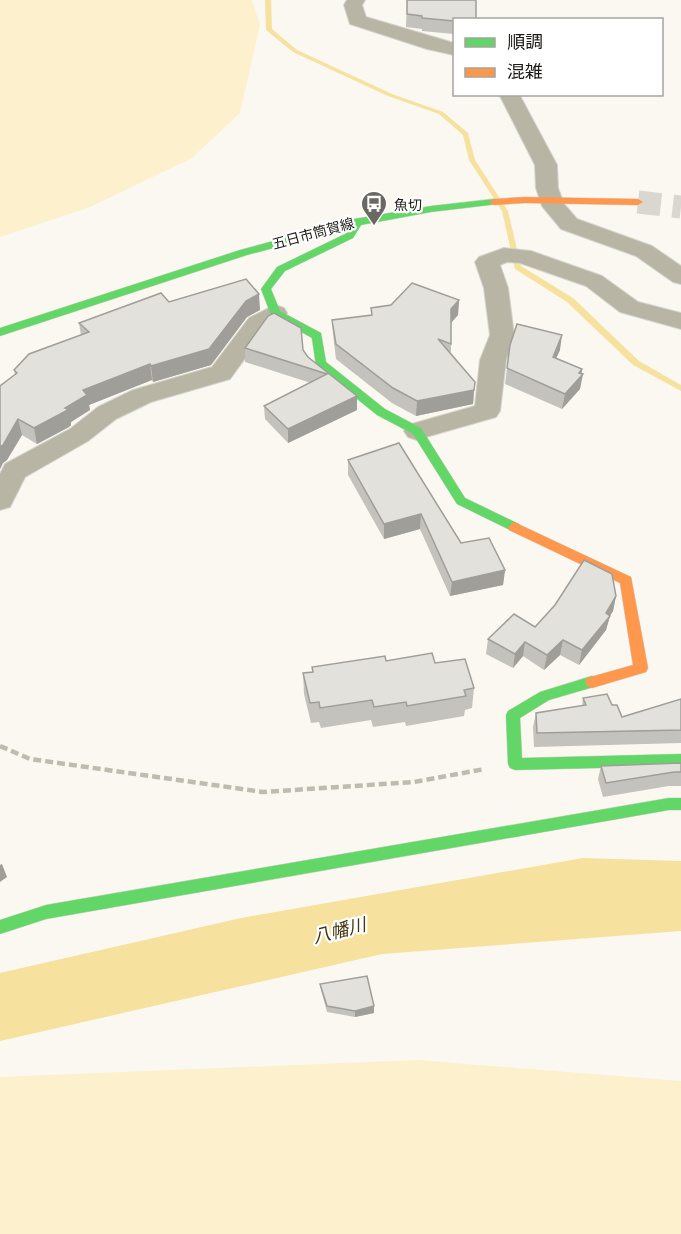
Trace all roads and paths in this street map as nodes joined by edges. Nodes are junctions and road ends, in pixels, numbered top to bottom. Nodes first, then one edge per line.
1 (356, 0) edge
2 (453, 49) edge
3 (510, 96) edge
4 (551, 199) junction
5 (638, 202) tunnel mouth
6 (358, 221) junction
7 (681, 277) edge
8 (275, 313) junction
9 (681, 321) edge
10 (0, 332) edge
11 (417, 432) junction
12 (0, 500) edge
13 (0, 746) edge
14 (681, 760) edge
15 (515, 764) junction
16 (681, 804) edge
17 (0, 927) edge

1 - 2 street
3 - 4 street
4 - 5 street, 五日市筒賀線
4 - 6 street, 五日市筒賀線
4 - 7 street
6 - 8 street
6 - 10 street, 五日市筒賀線
8 - 11 street
8 - 12 street
9 - 11 street
11 - 15 street
13 - 15 path
14 - 15 street
16 - 17 street

